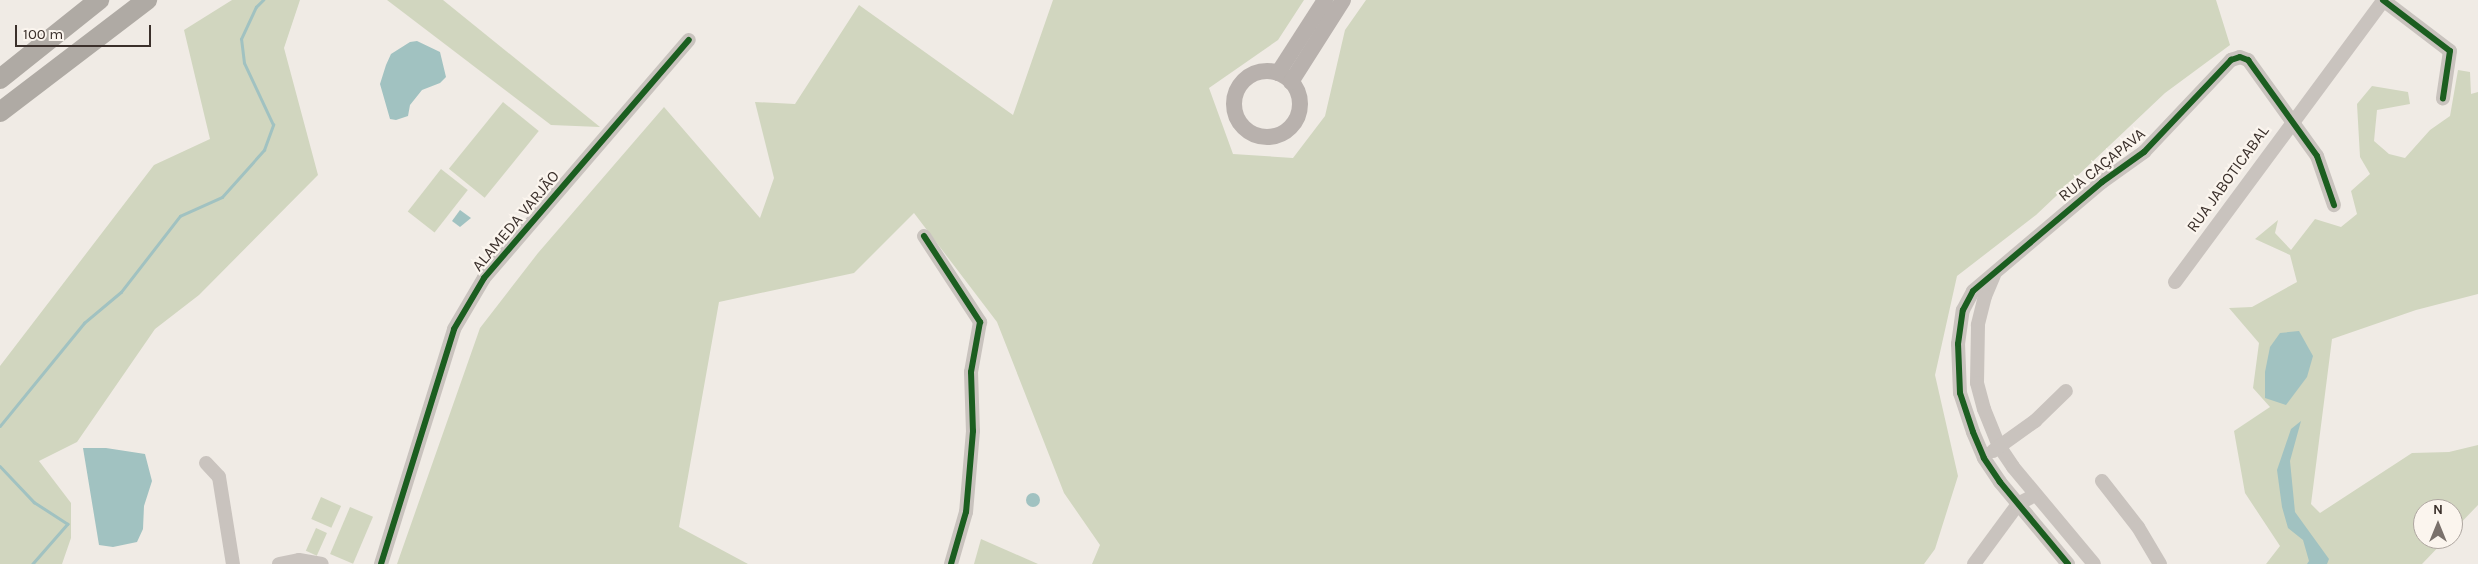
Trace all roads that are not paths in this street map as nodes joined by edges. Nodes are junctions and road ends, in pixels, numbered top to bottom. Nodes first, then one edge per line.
1 (99, 0) edge
2 (147, 0) edge
3 (1325, 0) edge
4 (1344, 0) edge
5 (2383, 0) edge
6 (688, 40) dead end
7 (0, 79) edge
8 (2443, 98) dead end
9 (0, 112) edge
10 (2293, 120) junction
11 (2334, 205) dead end
12 (924, 236) dead end
13 (1996, 272) junction
14 (2175, 282) dead end
15 (2066, 391) dead end
16 (1999, 446) junction
17 (1984, 458) junction
18 (206, 463) dead end
19 (2102, 480) dead end
20 (2036, 494) junction
21 (2018, 504) junction
22 (233, 564) edge
23 (279, 564) edge
24 (322, 564) edge
25 (382, 564) edge
26 (951, 564) edge
27 (1974, 564) edge
28 (2068, 564) edge
29 (2094, 564) edge
30 (2160, 564) edge

1 - 7 highway
2 - 9 highway
3 - 4 main road
5 - 8 street
5 - 10 street, RUA JABOTICABAL
6 - 25 street, ALAMEDA VARJÃO
10 - 11 street
10 - 13 street, RUA CAÇAPAVA
10 - 14 street, RUA JABOTICABAL
12 - 26 street
13 - 16 street
13 - 17 street, RUA CAÇAPAVA
15 - 16 street
16 - 17 street
16 - 20 street
17 - 21 street, RUA CAÇAPAVA
18 - 22 street
19 - 30 street
20 - 21 street
20 - 29 street
21 - 27 street
21 - 28 street, RUA CAÇAPAVA
23 - 24 street

